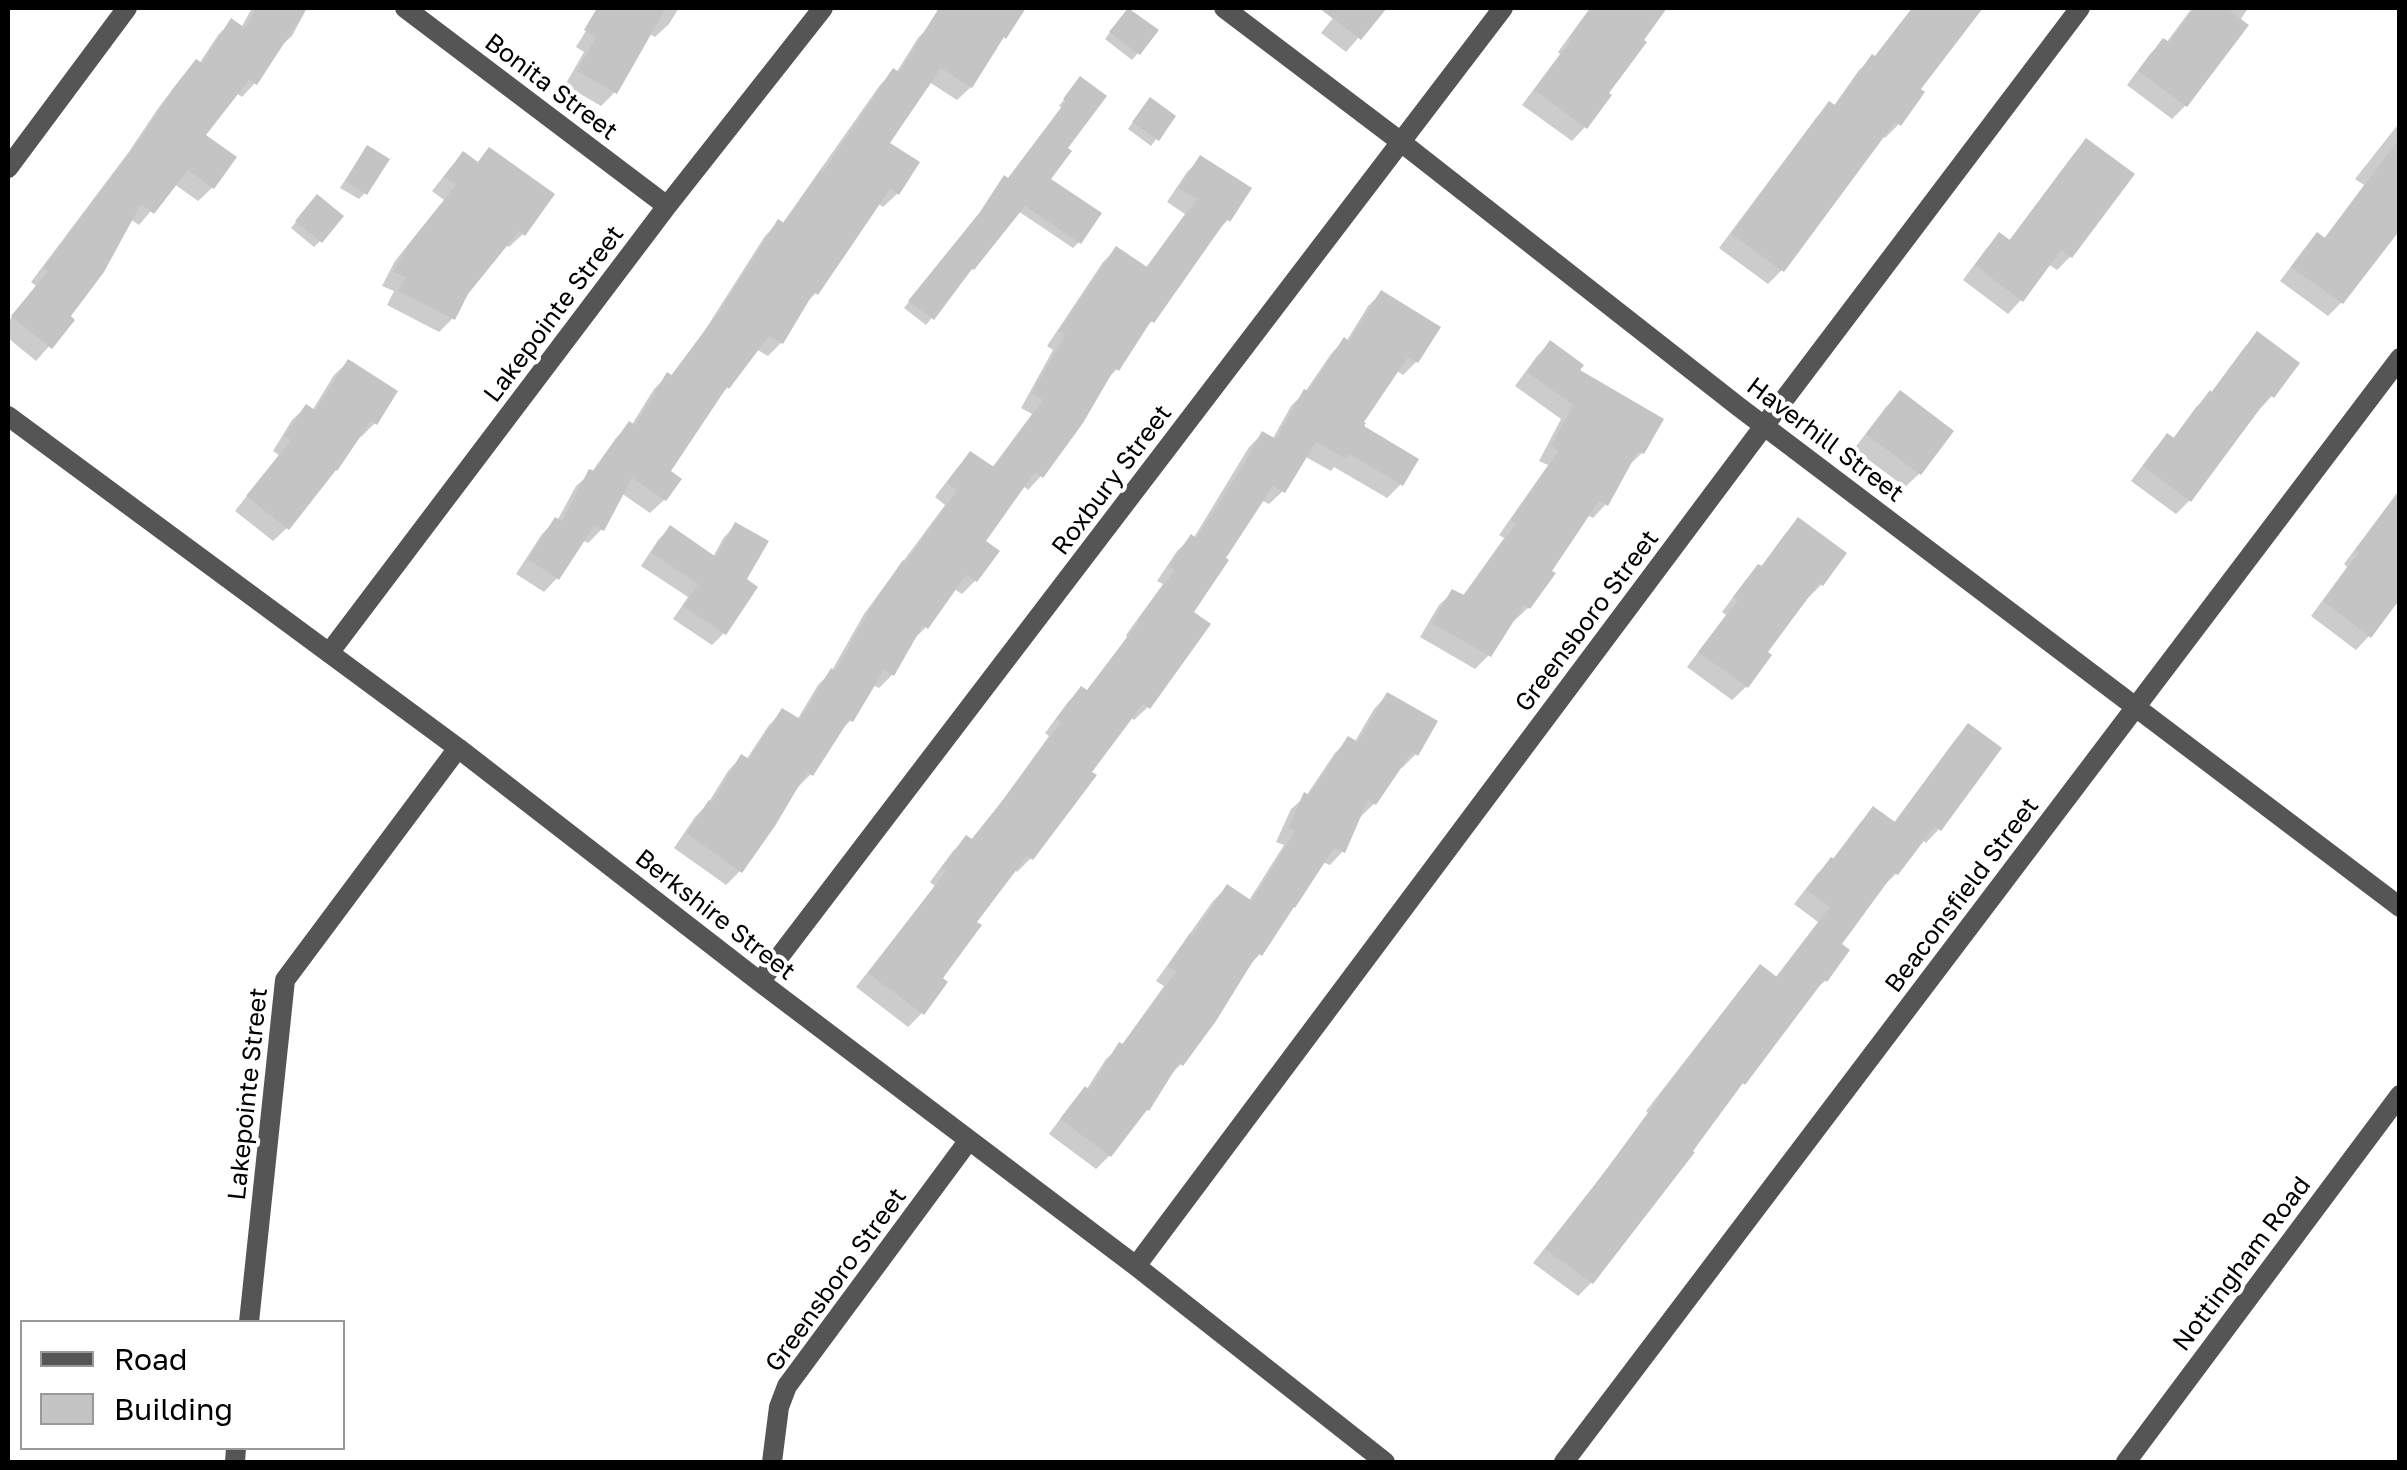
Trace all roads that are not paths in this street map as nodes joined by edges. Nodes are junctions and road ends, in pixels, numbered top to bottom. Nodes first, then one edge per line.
1 (128, 8) edge
2 (404, 8) edge
3 (824, 8) edge
4 (1224, 8) edge
5 (1503, 8) edge
6 (2080, 8) edge
7 (1402, 142) junction
8 (8, 168) edge
9 (667, 206) junction
10 (2400, 358) edge
11 (8, 416) edge
12 (1764, 426) junction
13 (329, 653) junction
14 (2136, 707) junction
15 (458, 748) junction
16 (2400, 907) edge
17 (760, 982) junction
18 (2400, 1096) edge
19 (969, 1140) junction
20 (1136, 1266) junction
21 (249, 1320) edge
22 (772, 1462) edge
23 (1385, 1462) edge
24 (1564, 1462) edge
25 (2126, 1462) edge

1 - 8 street
2 - 9 street, Bonita Street
3 - 9 street, Lakepointe Street
4 - 7 street, Haverhill Street
5 - 7 street, Roxbury Street
6 - 12 street, Greensboro Street
7 - 12 street, Haverhill Street
7 - 17 street, Roxbury Street
9 - 13 street, Lakepointe Street
10 - 14 street, Beaconsfield Street
11 - 13 street, Berkshire Street
12 - 14 street, Haverhill Street
12 - 20 street, Greensboro Street
13 - 15 street, Berkshire Street
14 - 16 street, Haverhill Street
14 - 24 street, Beaconsfield Street
15 - 17 street, Berkshire Street
15 - 21 street, Lakepointe Street
17 - 19 street, Berkshire Street
18 - 25 street, Nottingham Road
19 - 20 street, Berkshire Street
19 - 22 street, Greensboro Street
20 - 23 street, Berkshire Street

